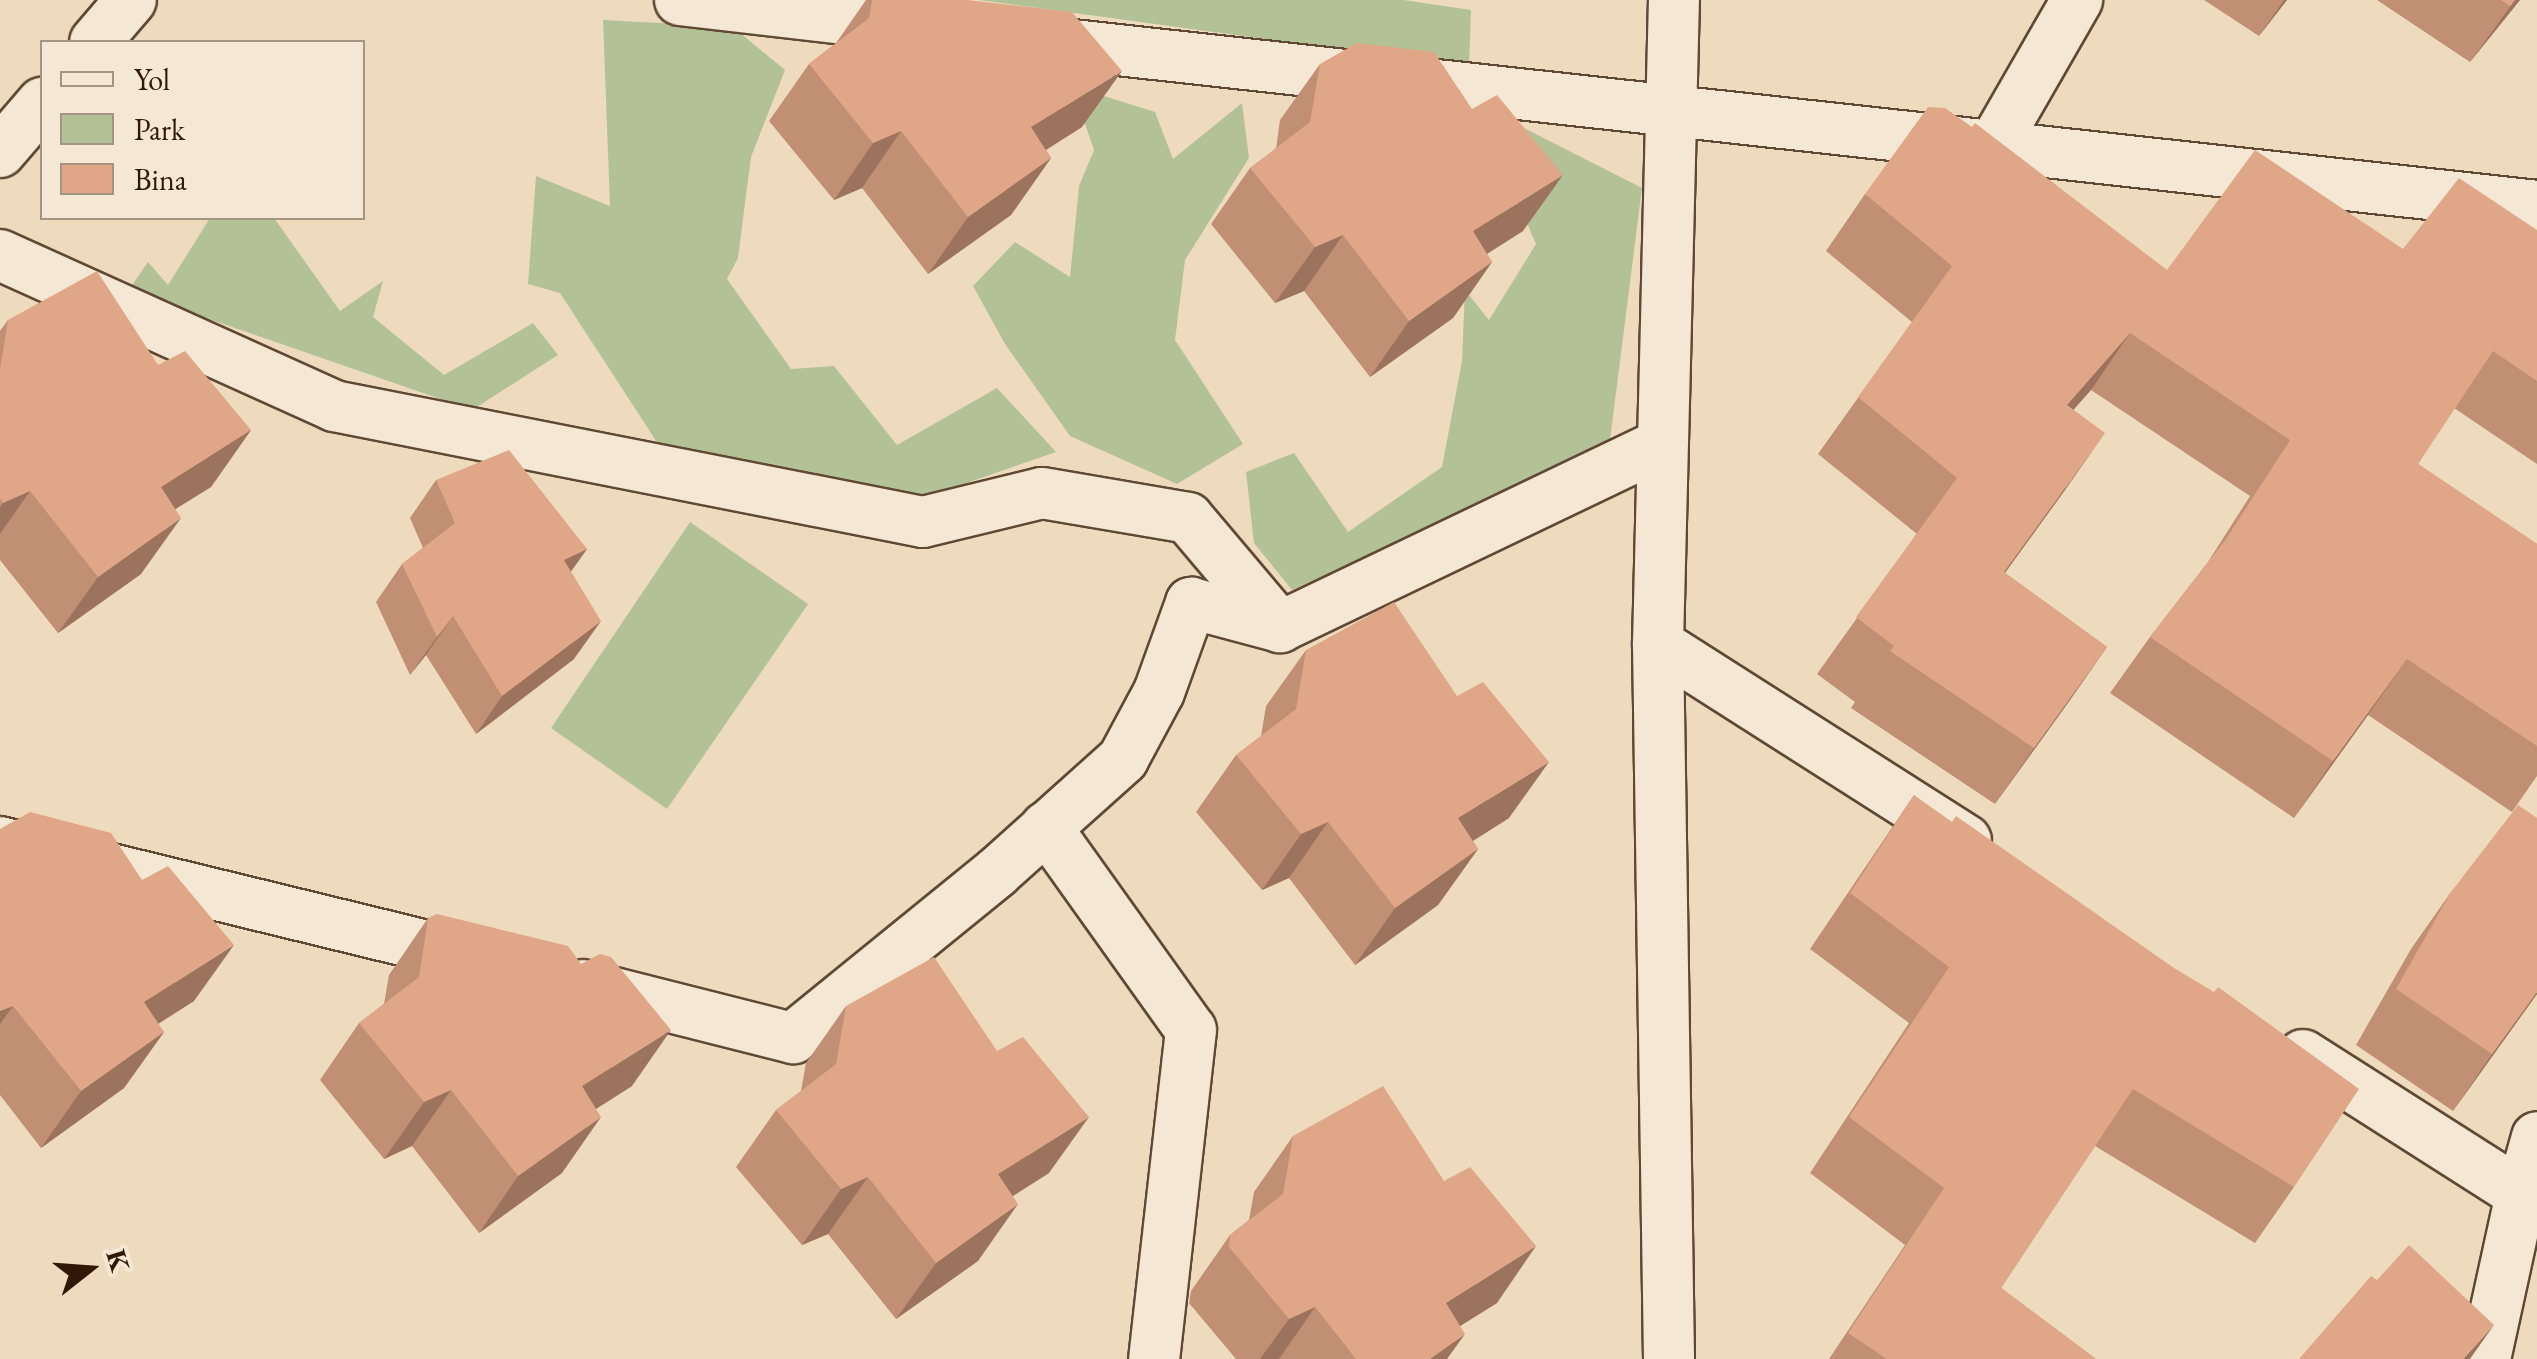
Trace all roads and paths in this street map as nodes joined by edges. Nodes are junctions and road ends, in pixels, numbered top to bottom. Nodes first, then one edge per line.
1 (131, 0) edge
2 (680, 0) edge
3 (1674, 0) edge
4 (2077, 0) edge
5 (96, 40) edge
6 (40, 105) edge
7 (1669, 114) junction
8 (1992, 148) junction
9 (0, 152) edge
10 (2537, 206) edge
11 (0, 255) edge
12 (1662, 444) junction
13 (1280, 627) junction
14 (1658, 644) junction
15 (1046, 828) junction
16 (0, 842) edge
17 (2002, 863) edge
18 (2270, 1034) edge
19 (2537, 1137) edge
20 (2521, 1194) junction
21 (1154, 1359) edge
22 (1669, 1359) edge
23 (2485, 1359) edge

1 - 5 street
2 - 7 street
3 - 7 street
4 - 8 street
6 - 9 street
7 - 8 street
7 - 12 street
8 - 10 street
11 - 13 street
12 - 13 street
12 - 14 street
13 - 15 street
14 - 17 street
14 - 22 street
15 - 16 street
15 - 21 street
18 - 20 street
19 - 20 street
20 - 23 street

